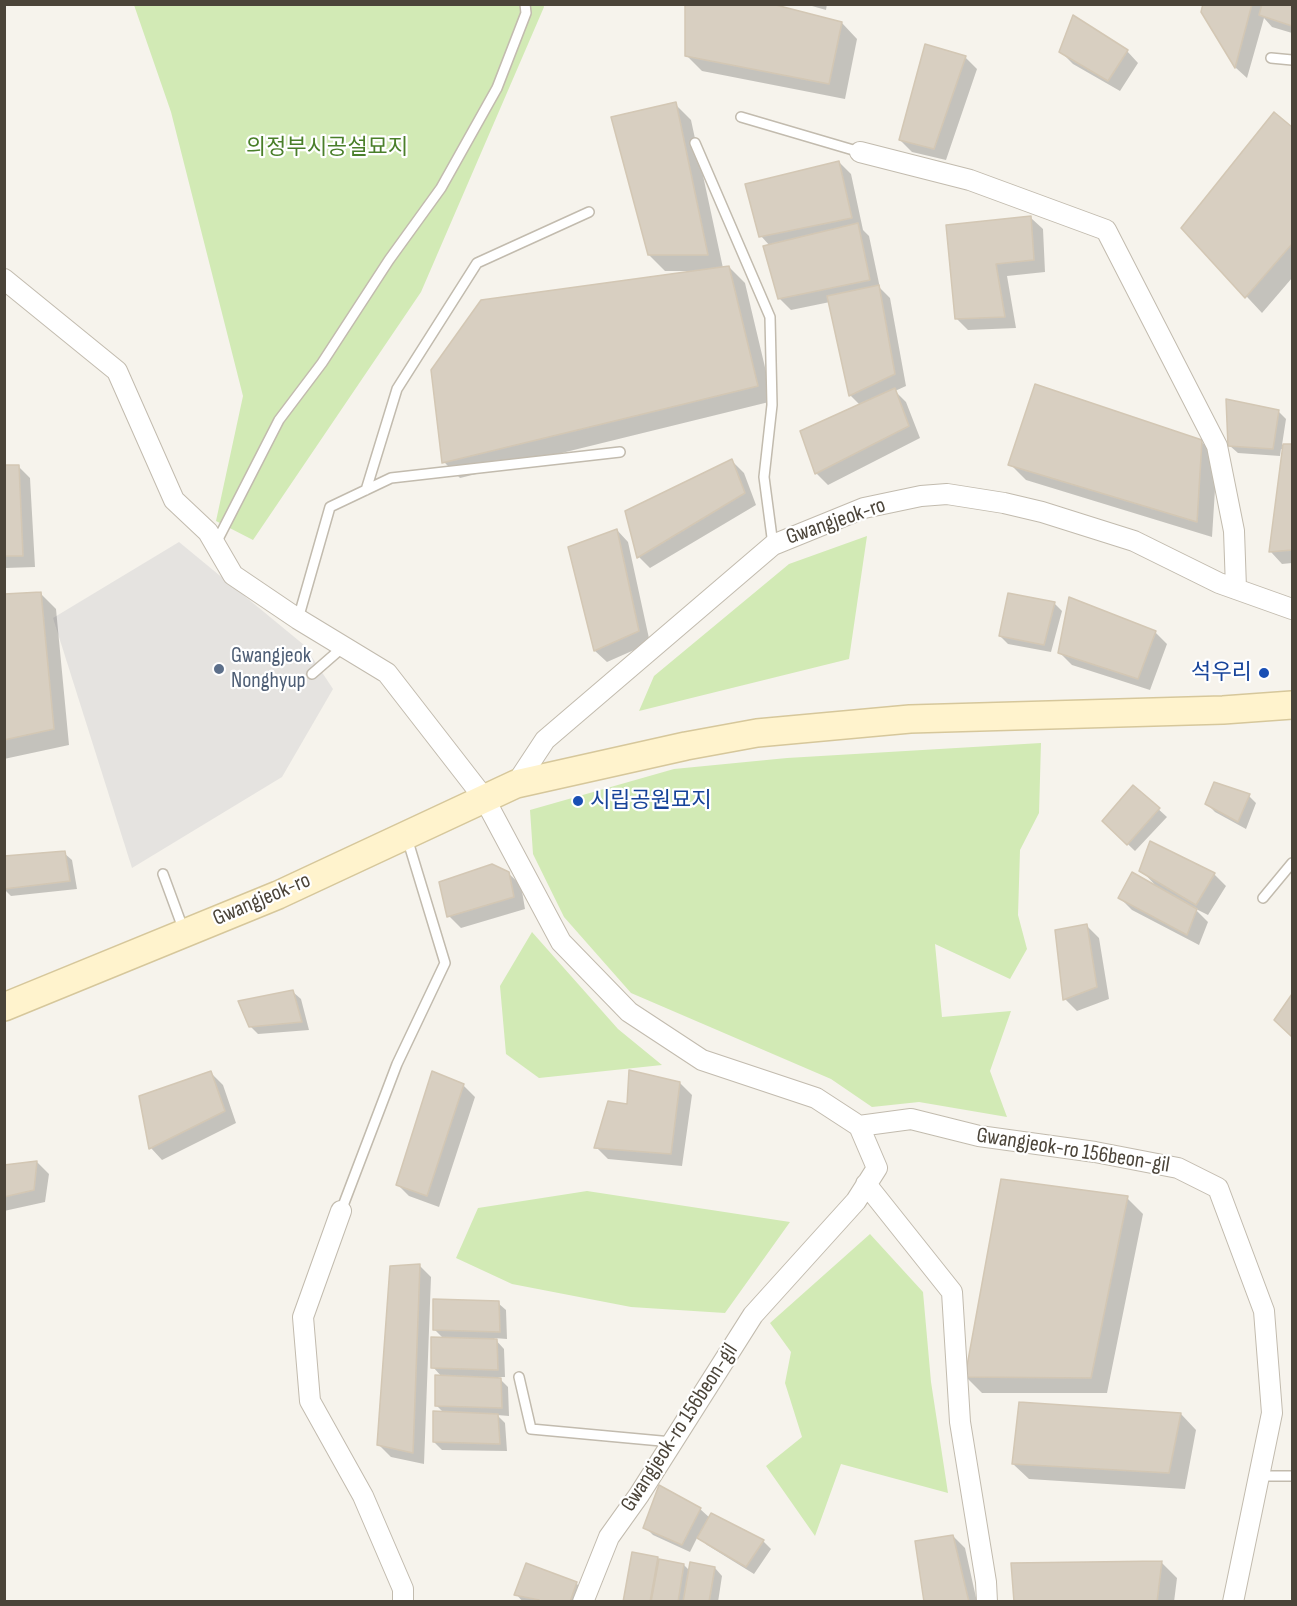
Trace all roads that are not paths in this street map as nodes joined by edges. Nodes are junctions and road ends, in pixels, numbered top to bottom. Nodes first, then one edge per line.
1 (525, 4) edge
2 (1271, 58) dead end
3 (1293, 60) edge
4 (741, 117) dead end
5 (695, 143) dead end
6 (860, 152) joint
7 (589, 212) dead end
8 (4, 279) edge
9 (620, 452) dead end
10 (366, 490) junction
11 (215, 545) junction
12 (773, 545) junction
13 (1236, 588) junction
14 (1293, 609) edge
15 (298, 619) junction
16 (344, 647) junction
17 (312, 674) dead end
18 (1293, 705) edge
19 (516, 784) junction
20 (484, 798) junction
21 (406, 834) junction
22 (1293, 863) edge
23 (163, 874) dead end
24 (1263, 898) dead end
25 (185, 933) junction
26 (4, 1006) edge
27 (859, 1126) junction
28 (866, 1185) junction
29 (341, 1211) joint
30 (519, 1377) dead end
31 (672, 1442) junction
32 (1259, 1476) junction
33 (1293, 1476) edge
34 (403, 1602) edge
35 (583, 1602) edge
36 (987, 1602) edge
37 (1233, 1602) edge

1 - 11 lane
2 - 3 lane
4 - 6 lane
5 - 12 lane
6 - 13 street
7 - 10 lane
8 - 11 street
9 - 10 lane
10 - 15 lane
11 - 15 street
12 - 13 street, Gwangjeok-ro
12 - 19 street, Gwangjeok-ro
13 - 14 street, Gwangjeok-ro
15 - 16 street
16 - 17 lane
16 - 20 street
18 - 19 main road, Gwangjeok-ro
19 - 20 main road, Gwangjeok-ro
20 - 21 main road, Gwangjeok-ro
20 - 27 street
21 - 25 main road, Gwangjeok-ro
21 - 29 lane
22 - 24 lane
23 - 25 lane
25 - 26 main road, Gwangjeok-ro
27 - 28 street, Gwangjeok-ro 156beon-gil
27 - 32 street, Gwangjeok-ro 156beon-gil
28 - 31 street, Gwangjeok-ro 156beon-gil
28 - 36 street
29 - 34 street
30 - 31 lane
31 - 35 street, Gwangjeok-ro 156beon-gil
32 - 33 lane
32 - 37 street, Gwangjeok-ro 156beon-gil

